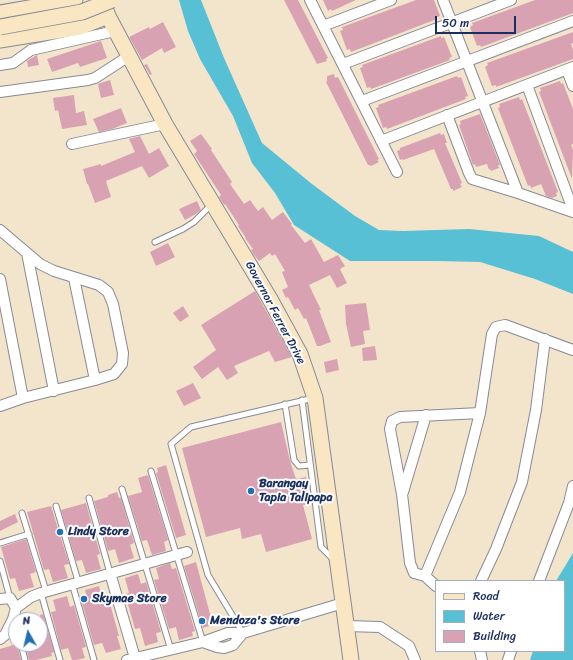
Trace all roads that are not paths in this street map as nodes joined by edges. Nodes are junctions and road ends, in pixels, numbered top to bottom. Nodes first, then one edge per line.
1 (75, 0) edge
2 (102, 0) edge
3 (112, 0) edge
4 (310, 0) edge
5 (391, 0) edge
6 (443, 0) edge
7 (511, 0) edge
8 (0, 13) edge
9 (108, 16) junction
10 (573, 21) edge
11 (452, 23) junction
12 (324, 26) junction
13 (0, 27) edge
14 (116, 31) junction
15 (0, 40) edge
16 (129, 56) junction
17 (467, 61) junction
18 (343, 64) junction
19 (0, 65) edge
20 (570, 69) edge
21 (527, 85) junction
22 (573, 86) edge
23 (0, 92) edge
24 (362, 102) junction
25 (483, 102) junction
26 (447, 116) junction
27 (165, 124) junction
28 (381, 141) junction
29 (72, 144) dead end
30 (397, 172) dead end
31 (518, 192) junction
32 (212, 203) junction
33 (573, 211) edge
34 (0, 230) edge
35 (156, 242) dead end
36 (27, 253) junction
37 (74, 278) junction
38 (0, 279) edge
39 (545, 339) junction
40 (573, 350) edge
41 (95, 380) junction
42 (54, 391) junction
43 (23, 398) junction
44 (308, 399) junction
45 (285, 404) junction
46 (0, 406) edge
47 (480, 413) junction
48 (426, 415) junction
49 (310, 465) junction
50 (151, 471) dead end
51 (573, 486) edge
52 (122, 489) dead end
53 (402, 494) junction
54 (89, 498) dead end
55 (56, 506) dead end
56 (22, 513) dead end
57 (28, 534) junction
58 (0, 543) edge
59 (188, 552) dead end
60 (177, 554) junction
61 (0, 561) edge
62 (145, 563) junction
63 (338, 563) junction
64 (110, 573) junction
65 (425, 576) junction
66 (481, 580) edge
67 (538, 580) edge
68 (75, 582) junction
69 (435, 585) edge
70 (44, 592) junction
71 (5, 599) edge
72 (343, 603) junction
73 (16, 608) junction
74 (16, 612) edge
75 (346, 626) junction
76 (8, 631) edge
77 (242, 633) junction
78 (0, 638) edge
79 (203, 642) junction
80 (171, 650) junction
81 (131, 659) edge
82 (60, 660) edge
83 (94, 660) edge
84 (351, 660) edge
85 (415, 660) edge

1 - 8 main road
2 - 9 main road, Governor Ferrer Drive
3 - 13 main road, bridge
4 - 12 street
5 - 12 street
6 - 11 street
7 - 11 street
9 - 14 main road, Governor Ferrer Drive
9 - 15 main road
10 - 17 street
11 - 17 street
11 - 18 street
12 - 18 street
14 - 16 main road, Governor Ferrer Drive
14 - 19 street
16 - 23 street
16 - 27 main road, Governor Ferrer Drive
17 - 24 street
17 - 25 street
18 - 24 street
20 - 21 street
20 - 22 street
21 - 25 street
21 - 33 street
24 - 28 street
25 - 26 street
25 - 31 street
26 - 28 street
26 - 31 street
27 - 29 street
27 - 32 main road, Governor Ferrer Drive
28 - 30 street
31 - 33 street
32 - 35 lane
32 - 44 main road, Governor Ferrer Drive
34 - 36 street
36 - 37 street
36 - 42 street
37 - 41 street
37 - 41 street
38 - 43 street
39 - 40 street
39 - 47 street
39 - 66 street
41 - 42 street
42 - 43 street
43 - 46 street
44 - 45 lane
44 - 49 lane
44 - 63 main road, Governor Ferrer Drive
45 - 49 lane
45 - 77 lane
47 - 48 street
47 - 65 street
48 - 53 street
48 - 53 street
49 - 63 lane
50 - 60 lane
51 - 67 street
52 - 62 lane
53 - 65 street
54 - 64 lane
55 - 68 lane
56 - 57 lane
57 - 58 lane
57 - 70 lane
59 - 60 street
60 - 62 street
60 - 79 lane
61 - 71 lane
62 - 64 street
62 - 80 lane
63 - 72 main road, Governor Ferrer Drive
64 - 68 street
64 - 81 street
65 - 69 street
68 - 70 street
68 - 83 lane
70 - 73 street
70 - 82 lane
71 - 73 street
72 - 75 main road, Governor Ferrer Drive
72 - 77 street
73 - 74 street
75 - 84 main road, Governor Ferrer Drive
75 - 85 street
76 - 78 street
77 - 79 street
79 - 80 street
80 - 81 street

